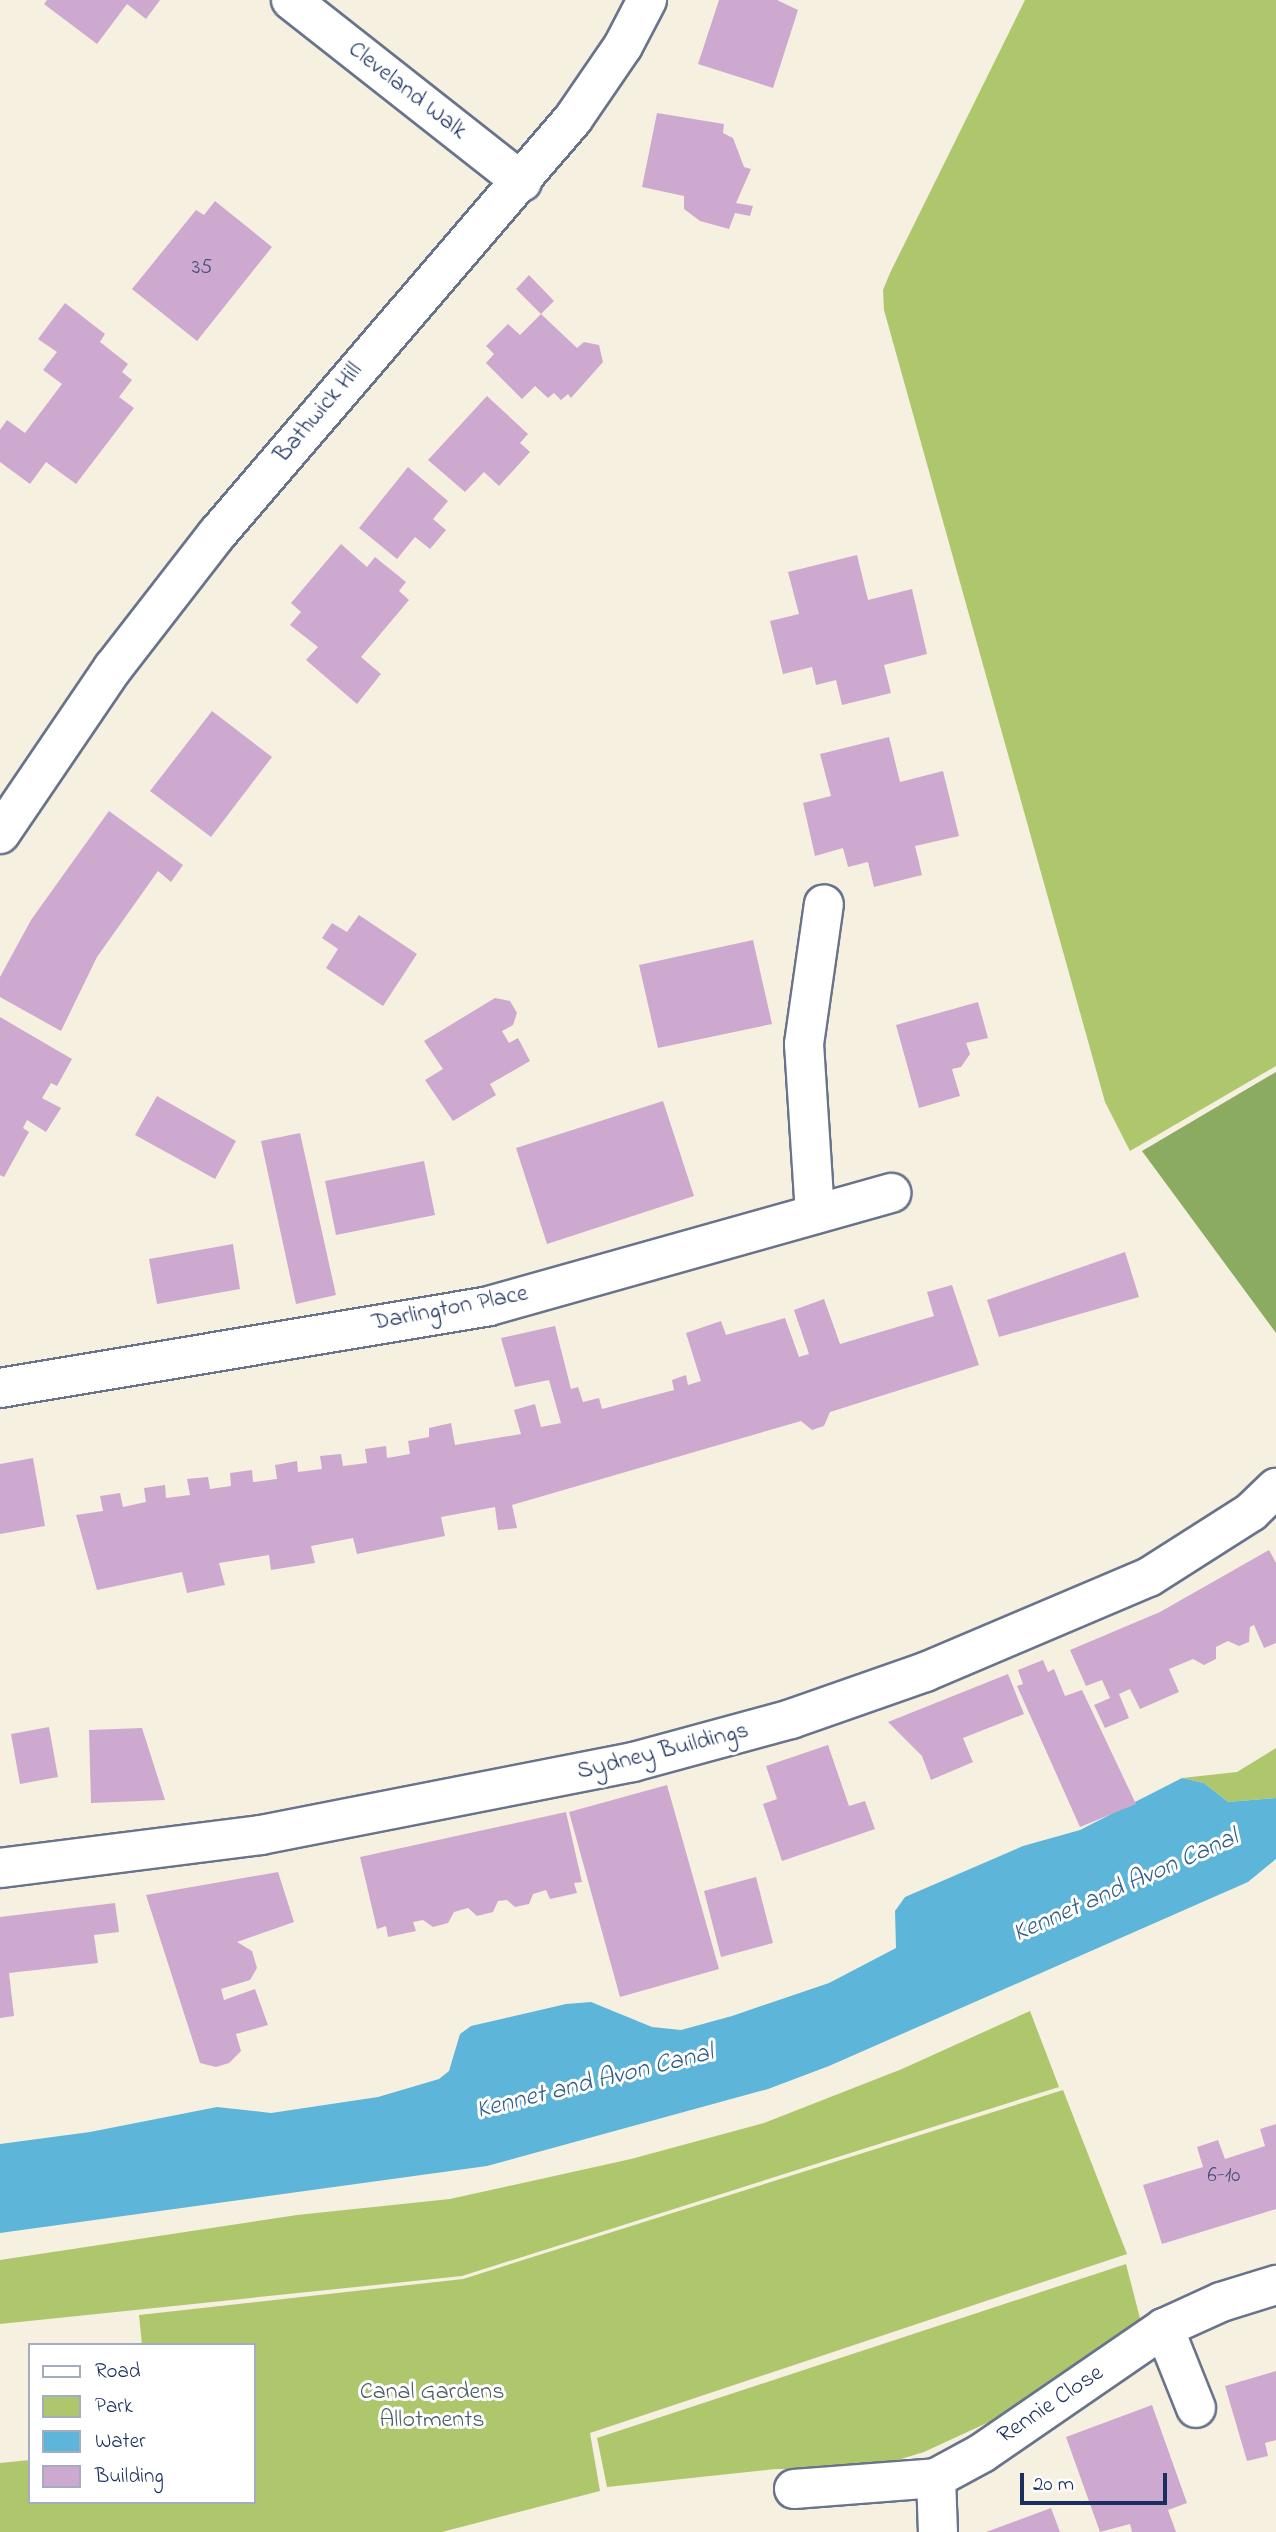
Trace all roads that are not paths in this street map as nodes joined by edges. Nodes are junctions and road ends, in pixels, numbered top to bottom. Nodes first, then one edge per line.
1 (291, 0) edge
2 (647, 0) edge
3 (522, 182) junction
4 (0, 834) edge
5 (824, 904) dead end
6 (891, 1193) dead end
7 (815, 1214) junction
8 (0, 1388) edge
9 (1276, 1488) edge
10 (0, 1868) edge
11 (1276, 2285) edge
12 (1164, 2328) junction
13 (1196, 2408) dead end
14 (936, 2478) junction
15 (794, 2489) dead end
16 (938, 2532) edge

1 - 3 street, Cleveland Walk
2 - 3 street, Bathwick Hill
3 - 4 street, Bathwick Hill
5 - 7 street
6 - 7 street, Darlington Place
7 - 8 street, Darlington Place
9 - 10 street, Sydney Buildings
11 - 12 street, Rennie Close
12 - 13 street
12 - 14 street, Rennie Close
14 - 15 street, Rennie Close
14 - 16 street

